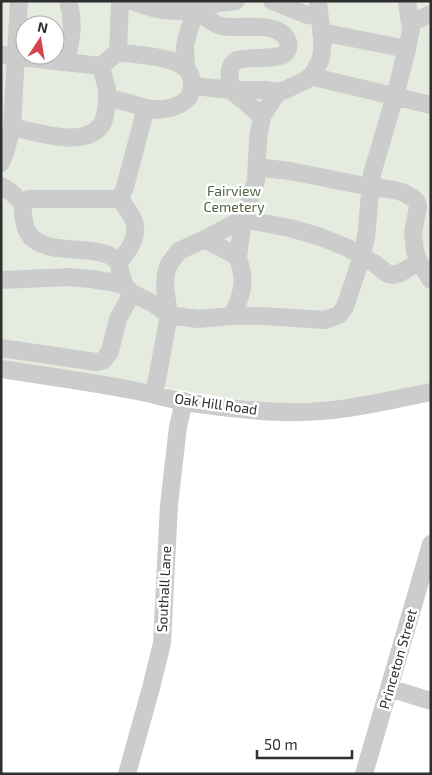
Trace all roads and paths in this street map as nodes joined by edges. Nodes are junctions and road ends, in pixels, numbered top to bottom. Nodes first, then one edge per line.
1 (19, 1) edge
2 (68, 1) edge
3 (120, 1) edge
4 (132, 1) edge
5 (236, 1) edge
6 (272, 1) edge
7 (407, 1) edge
8 (197, 6) edge
9 (431, 14) edge
10 (319, 16) edge
11 (410, 23) junction
12 (407, 49) junction
13 (118, 52) junction
14 (9, 56) edge
15 (66, 62) junction
16 (101, 66) junction
17 (312, 75) junction
18 (189, 77) junction
19 (231, 90) junction
20 (278, 92) junction
21 (395, 96) junction
22 (107, 99) junction
23 (431, 105) edge
24 (146, 108) junction
25 (262, 116) junction
26 (12, 127) junction
27 (1, 162) edge
28 (256, 167) junction
29 (1, 186) edge
30 (370, 188) junction
31 (120, 199) junction
32 (22, 203) junction
33 (243, 219) junction
34 (205, 239) junction
35 (362, 256) junction
36 (238, 257) junction
37 (119, 262) junction
38 (419, 262) junction
39 (1, 280) edge
40 (431, 280) edge
41 (129, 290) junction
42 (169, 315) junction
43 (232, 316) junction
44 (1, 348) edge
45 (1, 369) edge
46 (431, 392) edge
47 (154, 395) junction
48 (184, 402) junction
49 (431, 544) edge
50 (389, 688) junction
51 (431, 701) edge
52 (127, 774) edge
53 (364, 774) edge

1 - 14 street
2 - 15 street
3 - 13 street
4 - 8 street
5 - 8 street
6 - 10 street
7 - 11 street
8 - 18 street
8 - 19 street
9 - 11 street
10 - 12 street
10 - 17 street
11 - 12 street
12 - 21 street
13 - 16 street
13 - 18 street
14 - 15 street
14 - 26 street
15 - 16 street
16 - 22 street
17 - 20 street
17 - 21 street
18 - 19 street
18 - 24 street
19 - 20 street
19 - 25 street
20 - 25 street
21 - 23 street
21 - 30 street
22 - 24 street
22 - 26 street
24 - 31 street
25 - 28 street
26 - 27 street
28 - 30 street
28 - 33 street
29 - 32 street
30 - 35 street
30 - 38 street
31 - 32 street
31 - 37 street
32 - 37 street
33 - 34 street
33 - 35 street
33 - 36 street
34 - 36 street
34 - 42 street
35 - 38 street
35 - 43 street
36 - 43 street
37 - 41 street
38 - 40 street
39 - 41 street
41 - 42 street
41 - 44 street
42 - 43 street
42 - 47 street
45 - 47 street, Oak Hill Road
46 - 48 street, Oak Hill Road
47 - 48 street, Oak Hill Road
48 - 52 street, Southall Lane
49 - 50 street, Princeton Street
50 - 51 street
50 - 53 street, Princeton Street

